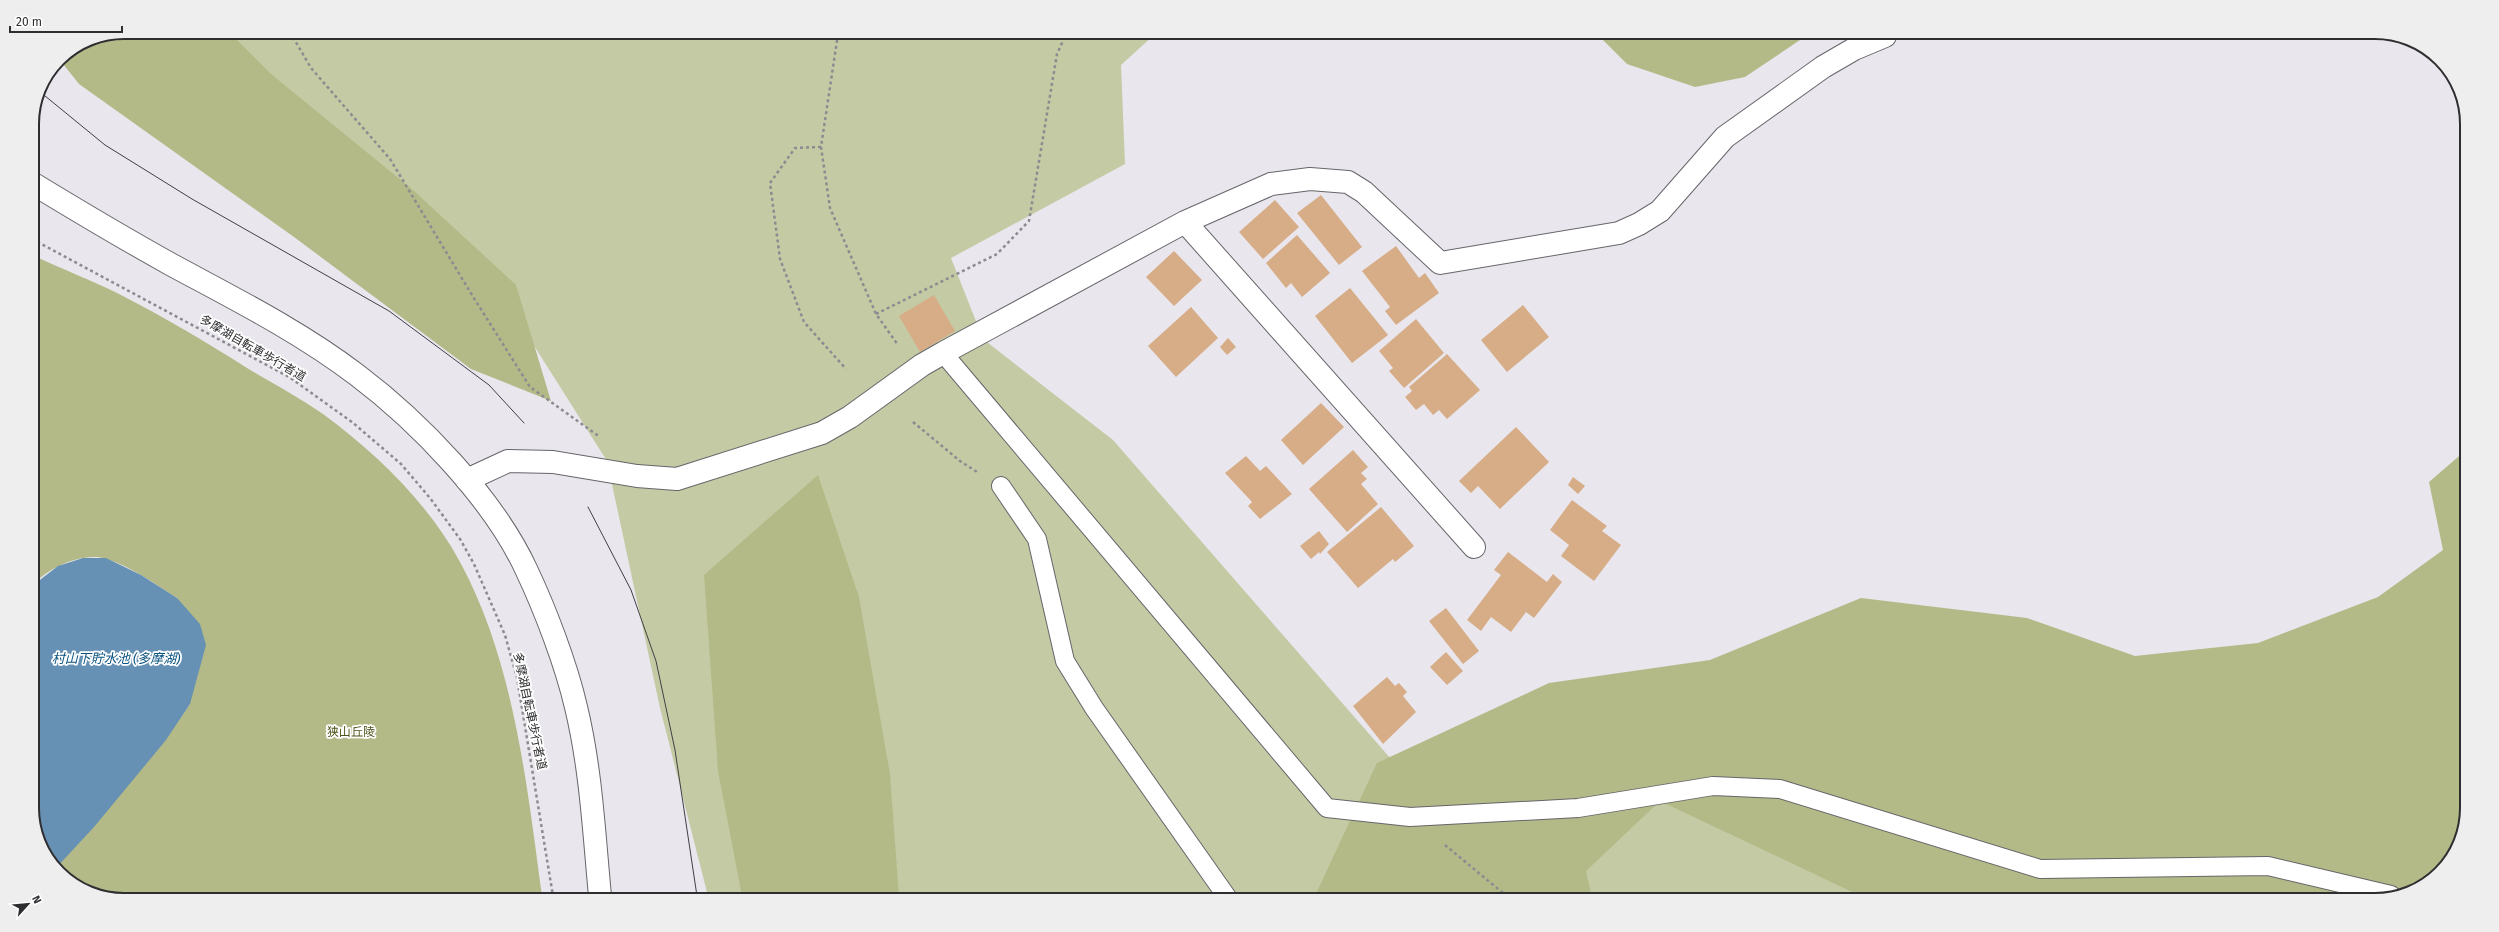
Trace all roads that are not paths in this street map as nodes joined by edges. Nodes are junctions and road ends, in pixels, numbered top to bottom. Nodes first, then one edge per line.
1 (1878, 39) edge
2 (39, 187) edge
3 (1185, 222) junction
4 (943, 353) junction
5 (468, 480) junction
6 (1000, 486) dead end
7 (1474, 547) dead end
8 (2381, 892) edge
9 (600, 893) edge
10 (1224, 893) edge

1 - 3 street
2 - 5 street
3 - 4 street
3 - 7 street
4 - 5 street
4 - 8 lane
5 - 9 street
6 - 10 lane

